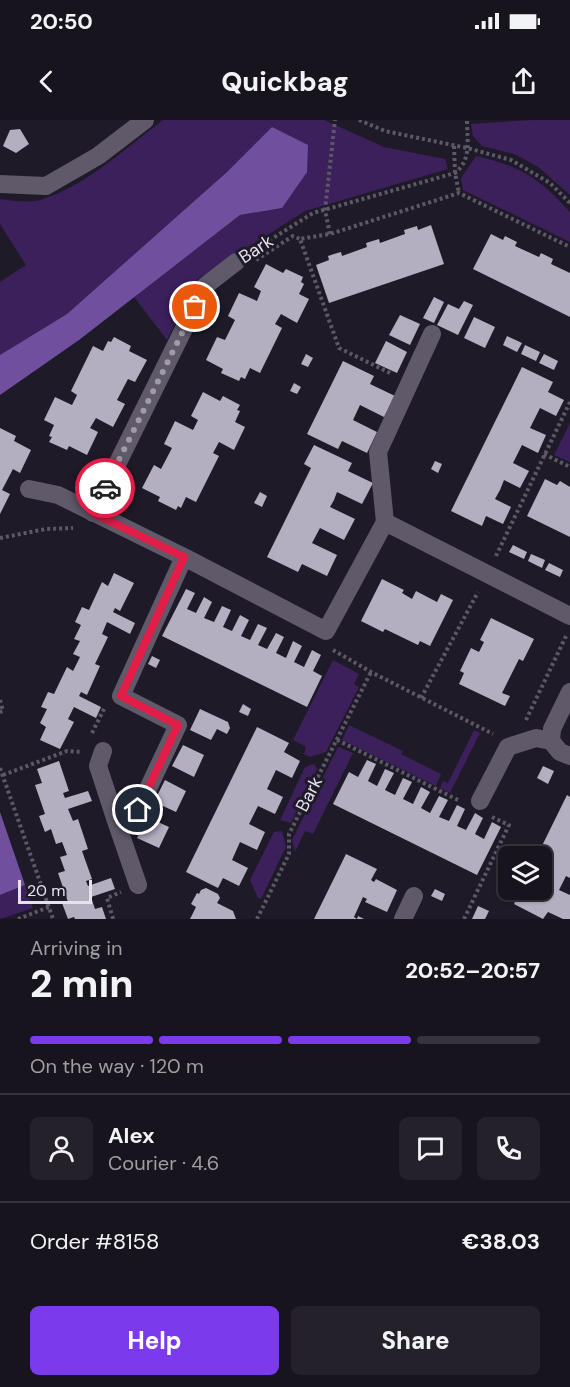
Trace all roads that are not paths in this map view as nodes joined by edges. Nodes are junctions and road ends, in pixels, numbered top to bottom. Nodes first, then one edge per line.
1 (145, 120) edge
2 (0, 184) edge
3 (236, 262) road end
4 (432, 334) dead end
5 (29, 489) dead end
6 (93, 513) junction
7 (385, 522) junction
8 (184, 557) junction
9 (570, 616) edge
10 (570, 692) edge
11 (551, 741) junction
12 (96, 753) road end
13 (570, 756) edge
14 (478, 805) road end
15 (115, 818) junction
16 (138, 885) road end
17 (414, 896) dead end
18 (403, 919) edge

1 - 2 street
3 - 6 street, Bark
4 - 7 street
5 - 6 street
6 - 8 street
7 - 8 street
7 - 9 street
8 - 15 street
10 - 11 street
11 - 13 street
11 - 14 street
12 - 15 street
15 - 16 street
17 - 18 street

